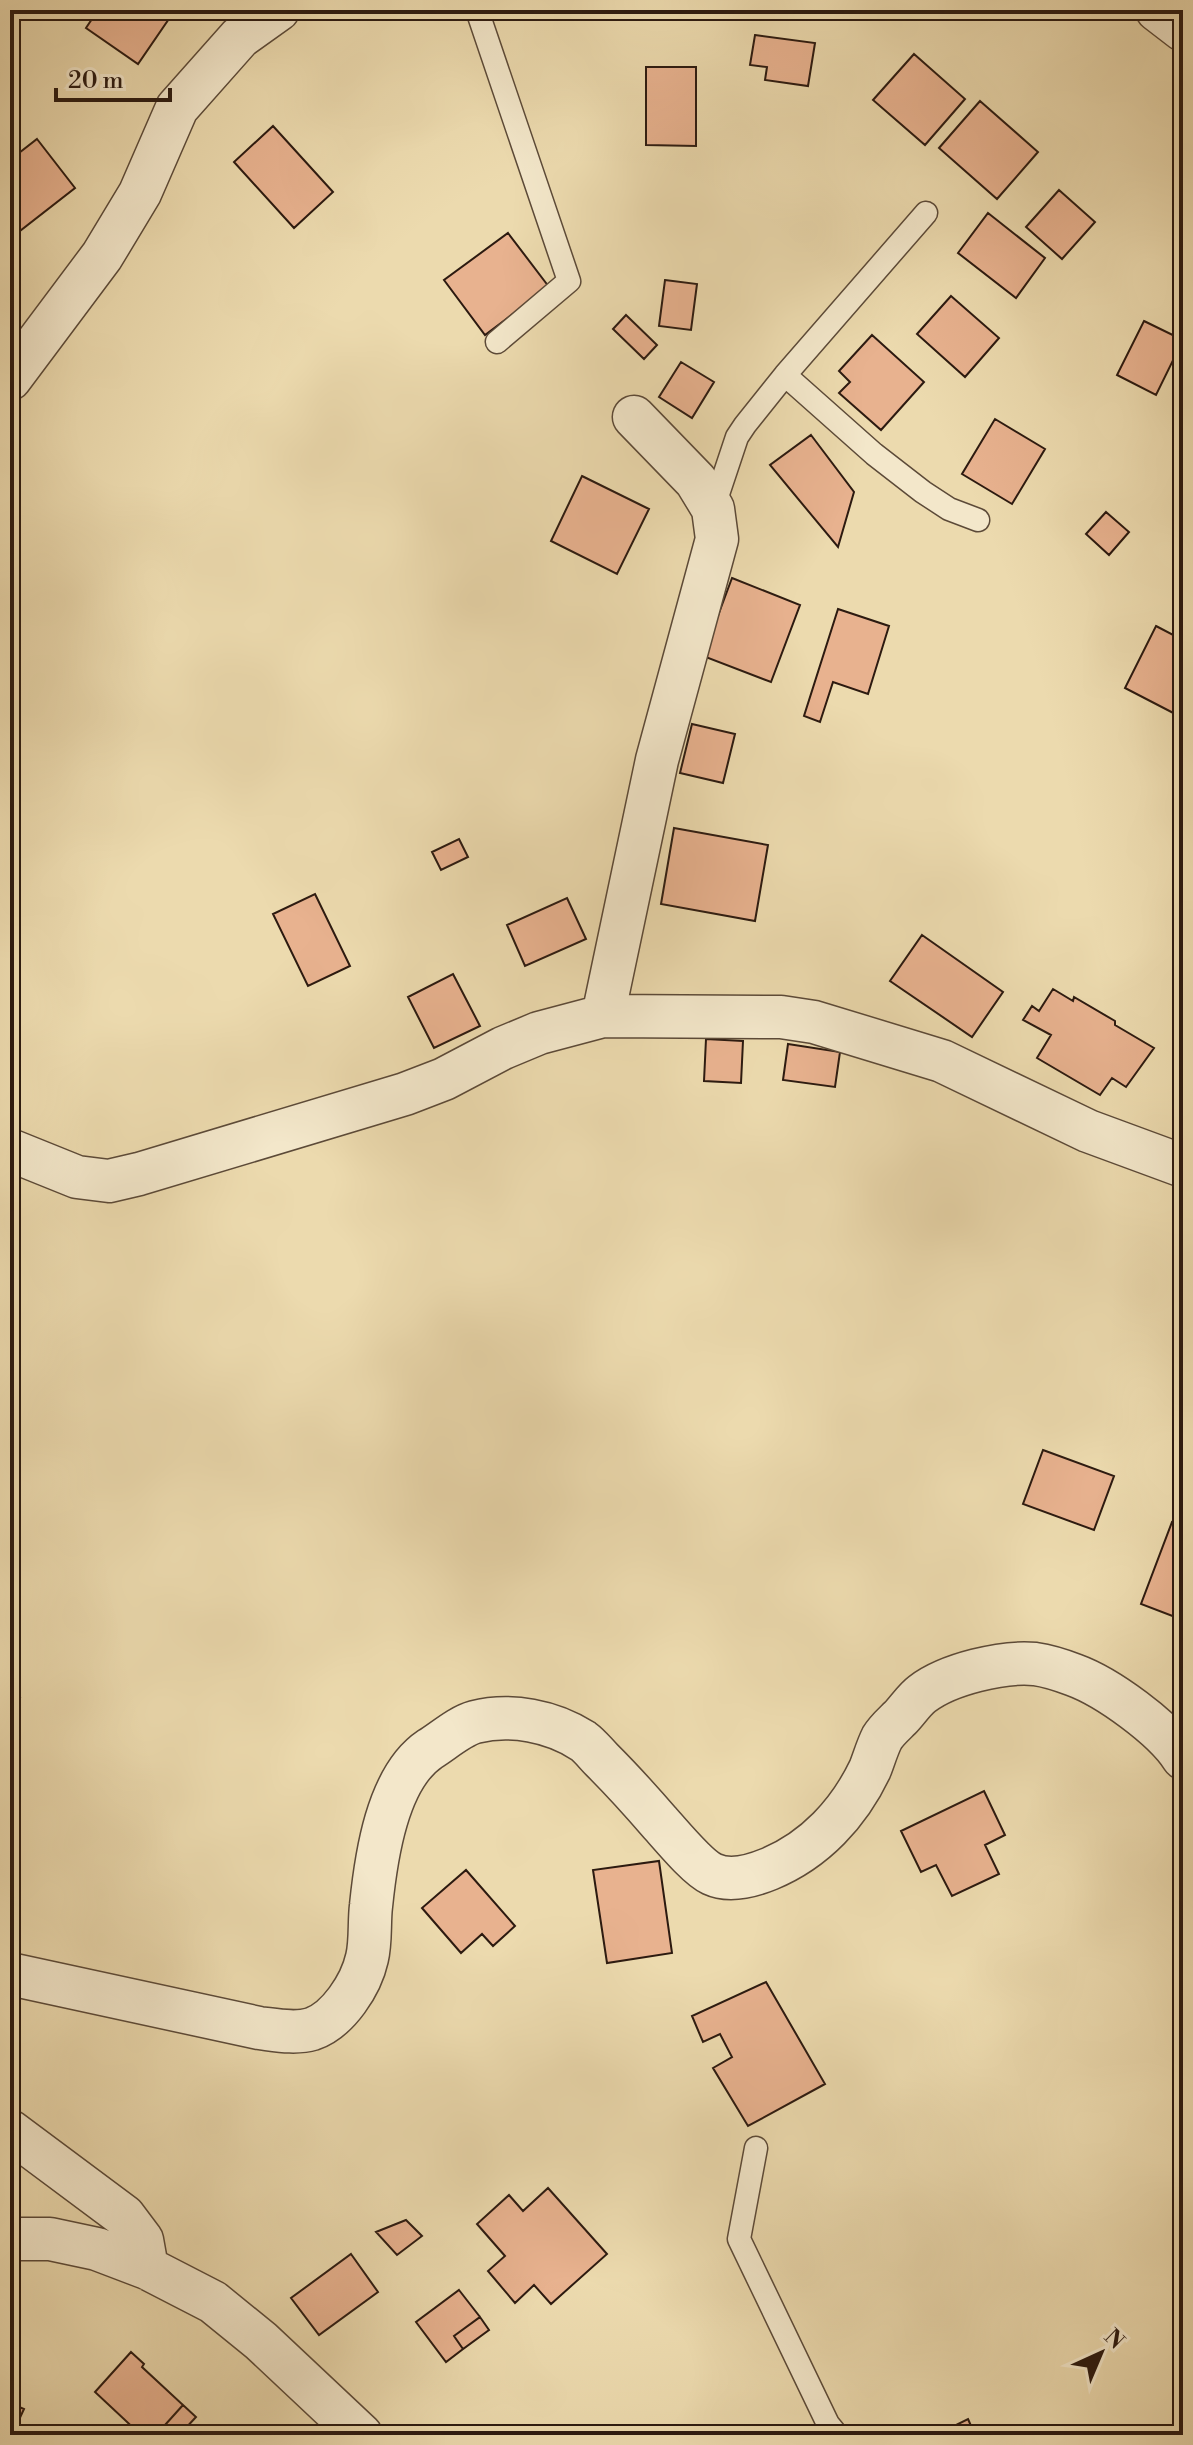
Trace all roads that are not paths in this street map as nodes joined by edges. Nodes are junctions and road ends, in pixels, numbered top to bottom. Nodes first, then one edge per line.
1 (278, 10) edge
2 (477, 10) edge
3 (1157, 10) edge
4 (1183, 30) edge
5 (926, 213) dead end
6 (497, 342) dead end
7 (785, 375) junction
8 (10, 379) edge
9 (634, 417) dead end
10 (713, 509) junction
11 (978, 520) dead end
12 (603, 1016) junction
13 (10, 1150) edge
14 (1183, 1166) edge
15 (1183, 1758) edge
16 (10, 1974) edge
17 (10, 2131) edge
18 (756, 2148) dead end
19 (10, 2239) edge
20 (147, 2268) junction
21 (361, 2435) edge
22 (837, 2435) edge

1 - 8 street
2 - 6 lane
3 - 4 street
5 - 7 lane
7 - 10 lane
7 - 11 lane
9 - 10 street
10 - 12 street
12 - 13 street
12 - 14 street
15 - 16 street
17 - 20 street
18 - 22 lane
19 - 20 street
20 - 21 street

